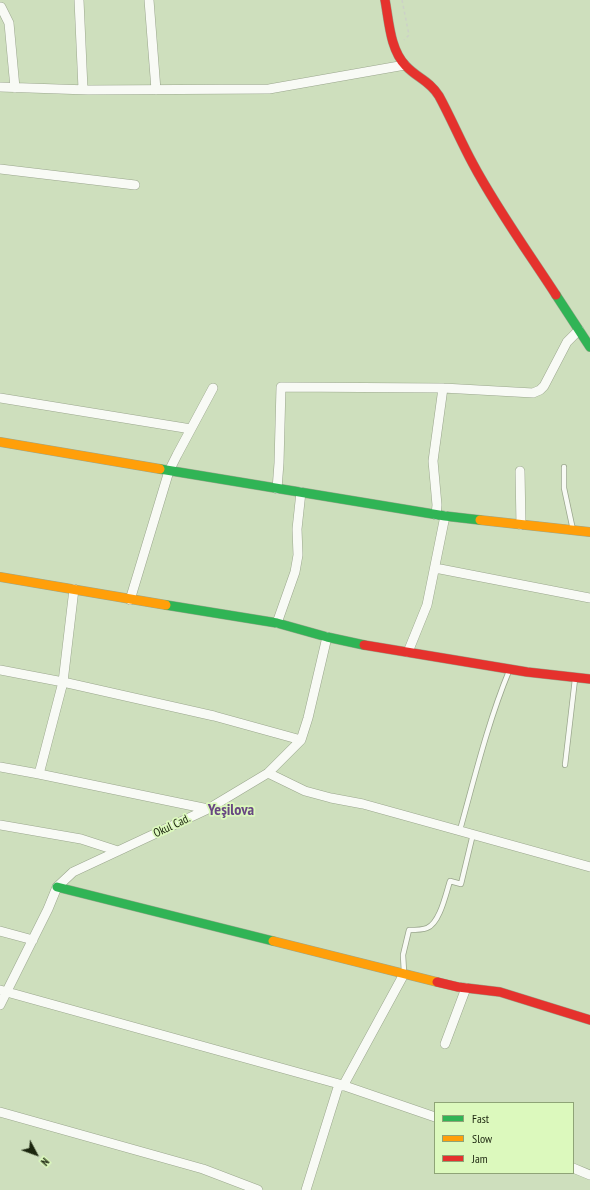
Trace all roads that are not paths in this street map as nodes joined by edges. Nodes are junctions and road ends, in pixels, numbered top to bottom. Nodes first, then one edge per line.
1 (79, 0) edge
2 (149, 0) edge
3 (385, 0) edge
4 (0, 7) edge
5 (405, 65) junction
6 (0, 87) edge
7 (15, 88) junction
8 (83, 89) junction
9 (156, 90) junction
10 (0, 170) edge
11 (135, 185) dead end
12 (579, 330) junction
13 (590, 347) edge
14 (213, 388) dead end
15 (443, 388) junction
16 (0, 398) edge
17 (191, 429) junction
18 (0, 442) edge
19 (564, 467) dead end
20 (170, 471) junction
21 (520, 471) dead end
22 (277, 488) junction
23 (301, 492) junction
24 (441, 516) junction
25 (521, 525) junction
26 (573, 532) junction
27 (590, 532) edge
28 (435, 568) junction
29 (0, 577) edge
30 (74, 589) junction
31 (590, 598) edge
32 (130, 600) junction
33 (277, 623) junction
34 (327, 637) junction
35 (408, 652) junction
36 (510, 669) junction
37 (0, 670) edge
38 (575, 678) junction
39 (590, 679) edge
40 (63, 682) junction
41 (301, 740) junction
42 (565, 765) dead end
43 (0, 767) edge
44 (268, 773) junction
45 (39, 774) junction
46 (208, 809) junction
47 (0, 825) edge
48 (460, 830) junction
49 (473, 834) junction
50 (118, 850) junction
51 (590, 867) edge
52 (57, 887) junction
53 (0, 930) edge
54 (33, 940) junction
55 (404, 974) junction
56 (466, 988) junction
57 (3, 990) edge
58 (0, 1005) edge
59 (590, 1020) edge
60 (445, 1044) dead end
61 (341, 1085) junction
62 (0, 1112) edge
63 (434, 1117) edge
64 (574, 1168) edge
65 (590, 1175) edge
66 (258, 1190) edge
67 (306, 1190) edge

1 - 8 street
2 - 9 street
3 - 5 street
4 - 7 street
5 - 9 street
5 - 12 street
6 - 7 street
7 - 8 street
8 - 9 street
10 - 11 street
12 - 13 street
12 - 15 street
14 - 17 street
15 - 22 street
15 - 24 street
16 - 17 street
17 - 20 street
18 - 20 street
19 - 26 lane
20 - 22 street
20 - 32 street
21 - 25 street
22 - 23 street
23 - 24 street
23 - 33 street
24 - 25 street
24 - 28 street
25 - 26 street
26 - 27 street
28 - 31 street
28 - 35 street
29 - 30 street
30 - 32 street
30 - 40 street
32 - 33 street
33 - 34 street
34 - 35 street
34 - 41 street, Okul Cad.
35 - 36 street
36 - 38 street
36 - 48 lane
37 - 40 street
38 - 39 street
38 - 42 lane
40 - 41 street
40 - 45 street
41 - 44 street, Okul Cad.
43 - 45 street
44 - 46 street, Okul Cad.
44 - 48 street
45 - 46 street
46 - 50 street, Okul Cad.
47 - 50 street
48 - 49 street
49 - 51 street
49 - 55 lane
50 - 52 street, Okul Cad.
52 - 54 street, Okul Cad.
52 - 55 street
53 - 54 street
54 - 57 street, Okul Cad.
55 - 56 street
55 - 61 street
56 - 59 street
56 - 60 street
57 - 58 street, Okul Cad.
57 - 61 street
61 - 63 street
61 - 67 street
62 - 66 street
64 - 65 street

